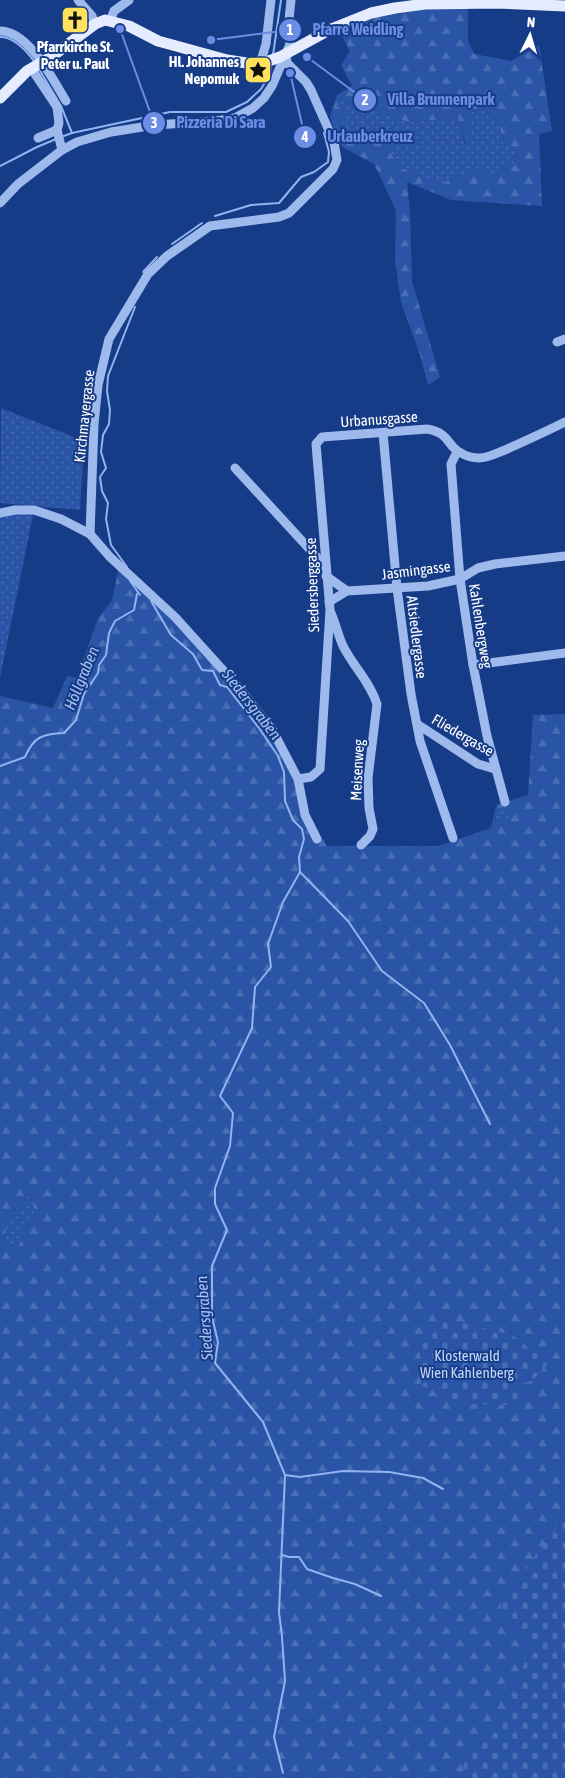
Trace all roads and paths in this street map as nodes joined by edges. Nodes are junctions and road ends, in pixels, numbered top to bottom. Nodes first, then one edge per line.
1 (78, 0) edge
2 (129, 0) edge
3 (271, 0) edge
4 (291, 0) edge
5 (565, 6) edge
6 (110, 20) junction
7 (95, 24) junction
8 (0, 31) edge
9 (283, 55) junction
10 (261, 63) junction
11 (37, 65) junction
12 (0, 98) edge
13 (66, 101) dead end
14 (38, 138) dead end
15 (60, 139) junction
16 (0, 203) edge
17 (565, 422) edge
18 (383, 433) junction
19 (322, 437) joint
20 (457, 452) junction
21 (235, 468) dead end
22 (0, 513) edge
23 (90, 534) junction
24 (565, 556) edge
25 (326, 572) junction
26 (460, 579) junction
27 (397, 588) junction
28 (347, 591) junction
29 (330, 606) junction
30 (565, 653) edge
31 (473, 665) junction
32 (417, 724) junction
33 (495, 769) junction
34 (298, 780) junction
35 (505, 802) dead end
36 (317, 838) dead end
37 (453, 838) dead end
38 (361, 845) dead end

1 - 7 street
2 - 6 street
3 - 10 street
4 - 9 street
5 - 9 main road
6 - 7 main road
6 - 10 main road
7 - 11 main road
8 - 11 street
9 - 10 main road
9 - 15 street
9 - 23 street, Kirchmayergasse
11 - 12 main road
11 - 13 street
11 - 15 street
14 - 15 street
15 - 16 street
17 - 20 street
18 - 19 street, Urbanusgasse
18 - 20 street, Urbanusgasse
18 - 27 street, Altsiedlergasse
19 - 25 street, Siedersberggasse
20 - 26 street, Kahlenbergweg
21 - 25 street
22 - 23 street
23 - 34 street
24 - 26 street, Jasmingasse
25 - 28 street
25 - 29 street, Siedersberggasse
26 - 27 street, Jasmingasse
26 - 31 street, Kahlenbergweg
27 - 28 street, Jasmingasse
27 - 32 street, Altsiedlergasse
28 - 29 street, Jasmingasse
29 - 34 street, Siedersberggasse
29 - 38 street, Meisenweg
30 - 31 street
31 - 33 street, Kahlenbergweg
32 - 33 street, Fliedergasse
32 - 37 street, Altsiedlergasse
33 - 35 street, Kahlenbergweg
34 - 36 street

